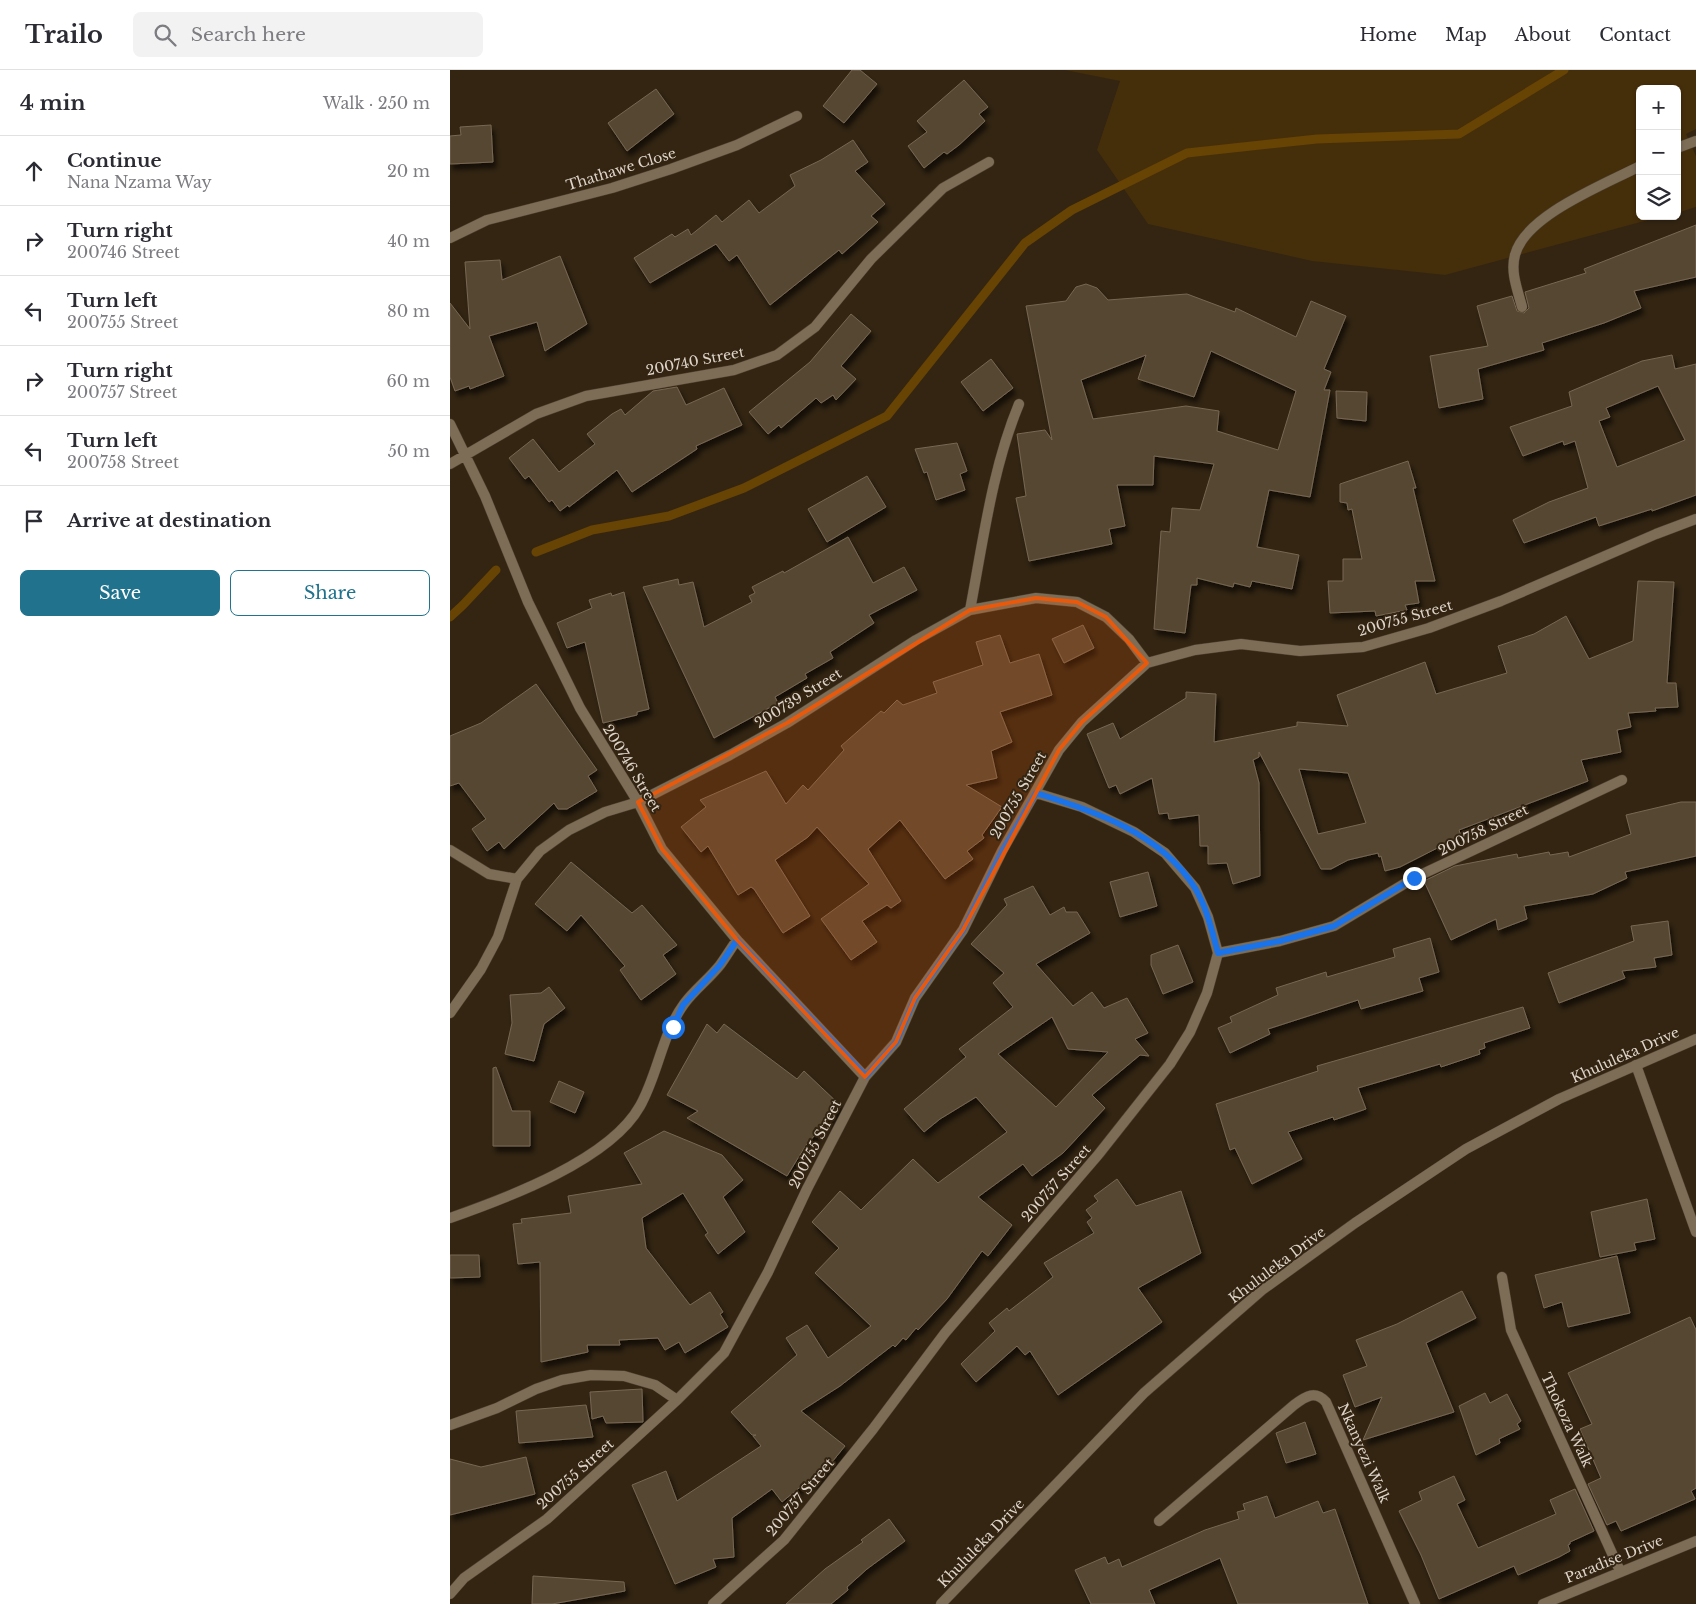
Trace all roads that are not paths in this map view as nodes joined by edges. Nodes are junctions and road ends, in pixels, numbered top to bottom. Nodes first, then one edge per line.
1 (797, 116) dead end
2 (1696, 141) edge
3 (1681, 147) edge
4 (989, 162) dead end
5 (1636, 168) edge
6 (450, 238) edge
7 (1522, 307) dead end
8 (1019, 404) dead end
9 (450, 424) edge
10 (464, 456) junction
11 (450, 464) edge
12 (1696, 519) edge
13 (970, 610) junction
14 (1147, 663) junction
15 (1622, 780) dead end
16 (1036, 793) junction
17 (638, 802) junction
18 (450, 850) edge
19 (517, 879) junction
20 (737, 940) junction
21 (1218, 953) junction
22 (450, 1013) edge
23 (1696, 1039) edge
24 (1636, 1065) junction
25 (866, 1076) junction
26 (450, 1218) edge
27 (1696, 1232) edge
28 (1502, 1277) dead end
29 (677, 1400) junction
30 (450, 1425) edge
31 (1159, 1521) dead end
32 (1696, 1541) edge
33 (1620, 1570) junction
34 (450, 1594) edge
35 (713, 1604) edge
36 (942, 1604) edge
37 (1415, 1604) edge
38 (1543, 1604) edge

1 - 6 street, Thathawe Close
2 - 3 street
4 - 10 street, 200740 Street
5 - 7 street
8 - 13 street
9 - 10 street, 200746 Street
10 - 11 street, 200740 Street
10 - 17 street, 200746 Street
12 - 14 street, 200755 Street
13 - 14 street, 200739 Street
13 - 17 street, 200739 Street
14 - 16 street, 200755 Street
15 - 21 street, 200758 Street
16 - 21 street
16 - 25 street, 200755 Street
17 - 19 street, 200739 Street
17 - 20 street, 200746 Street
18 - 19 street
19 - 22 street
20 - 25 street, 200746 Street
20 - 26 street
21 - 35 street, 200757 Street
23 - 24 street, Khululeka Drive
24 - 27 street
24 - 36 street, Khululeka Drive
25 - 29 street, 200755 Street
28 - 33 street, Thokoza Walk
29 - 30 street
29 - 34 street, 200755 Street
31 - 37 street, Nkanyezi Walk
32 - 33 street, Paradise Drive
33 - 38 street, Paradise Drive

